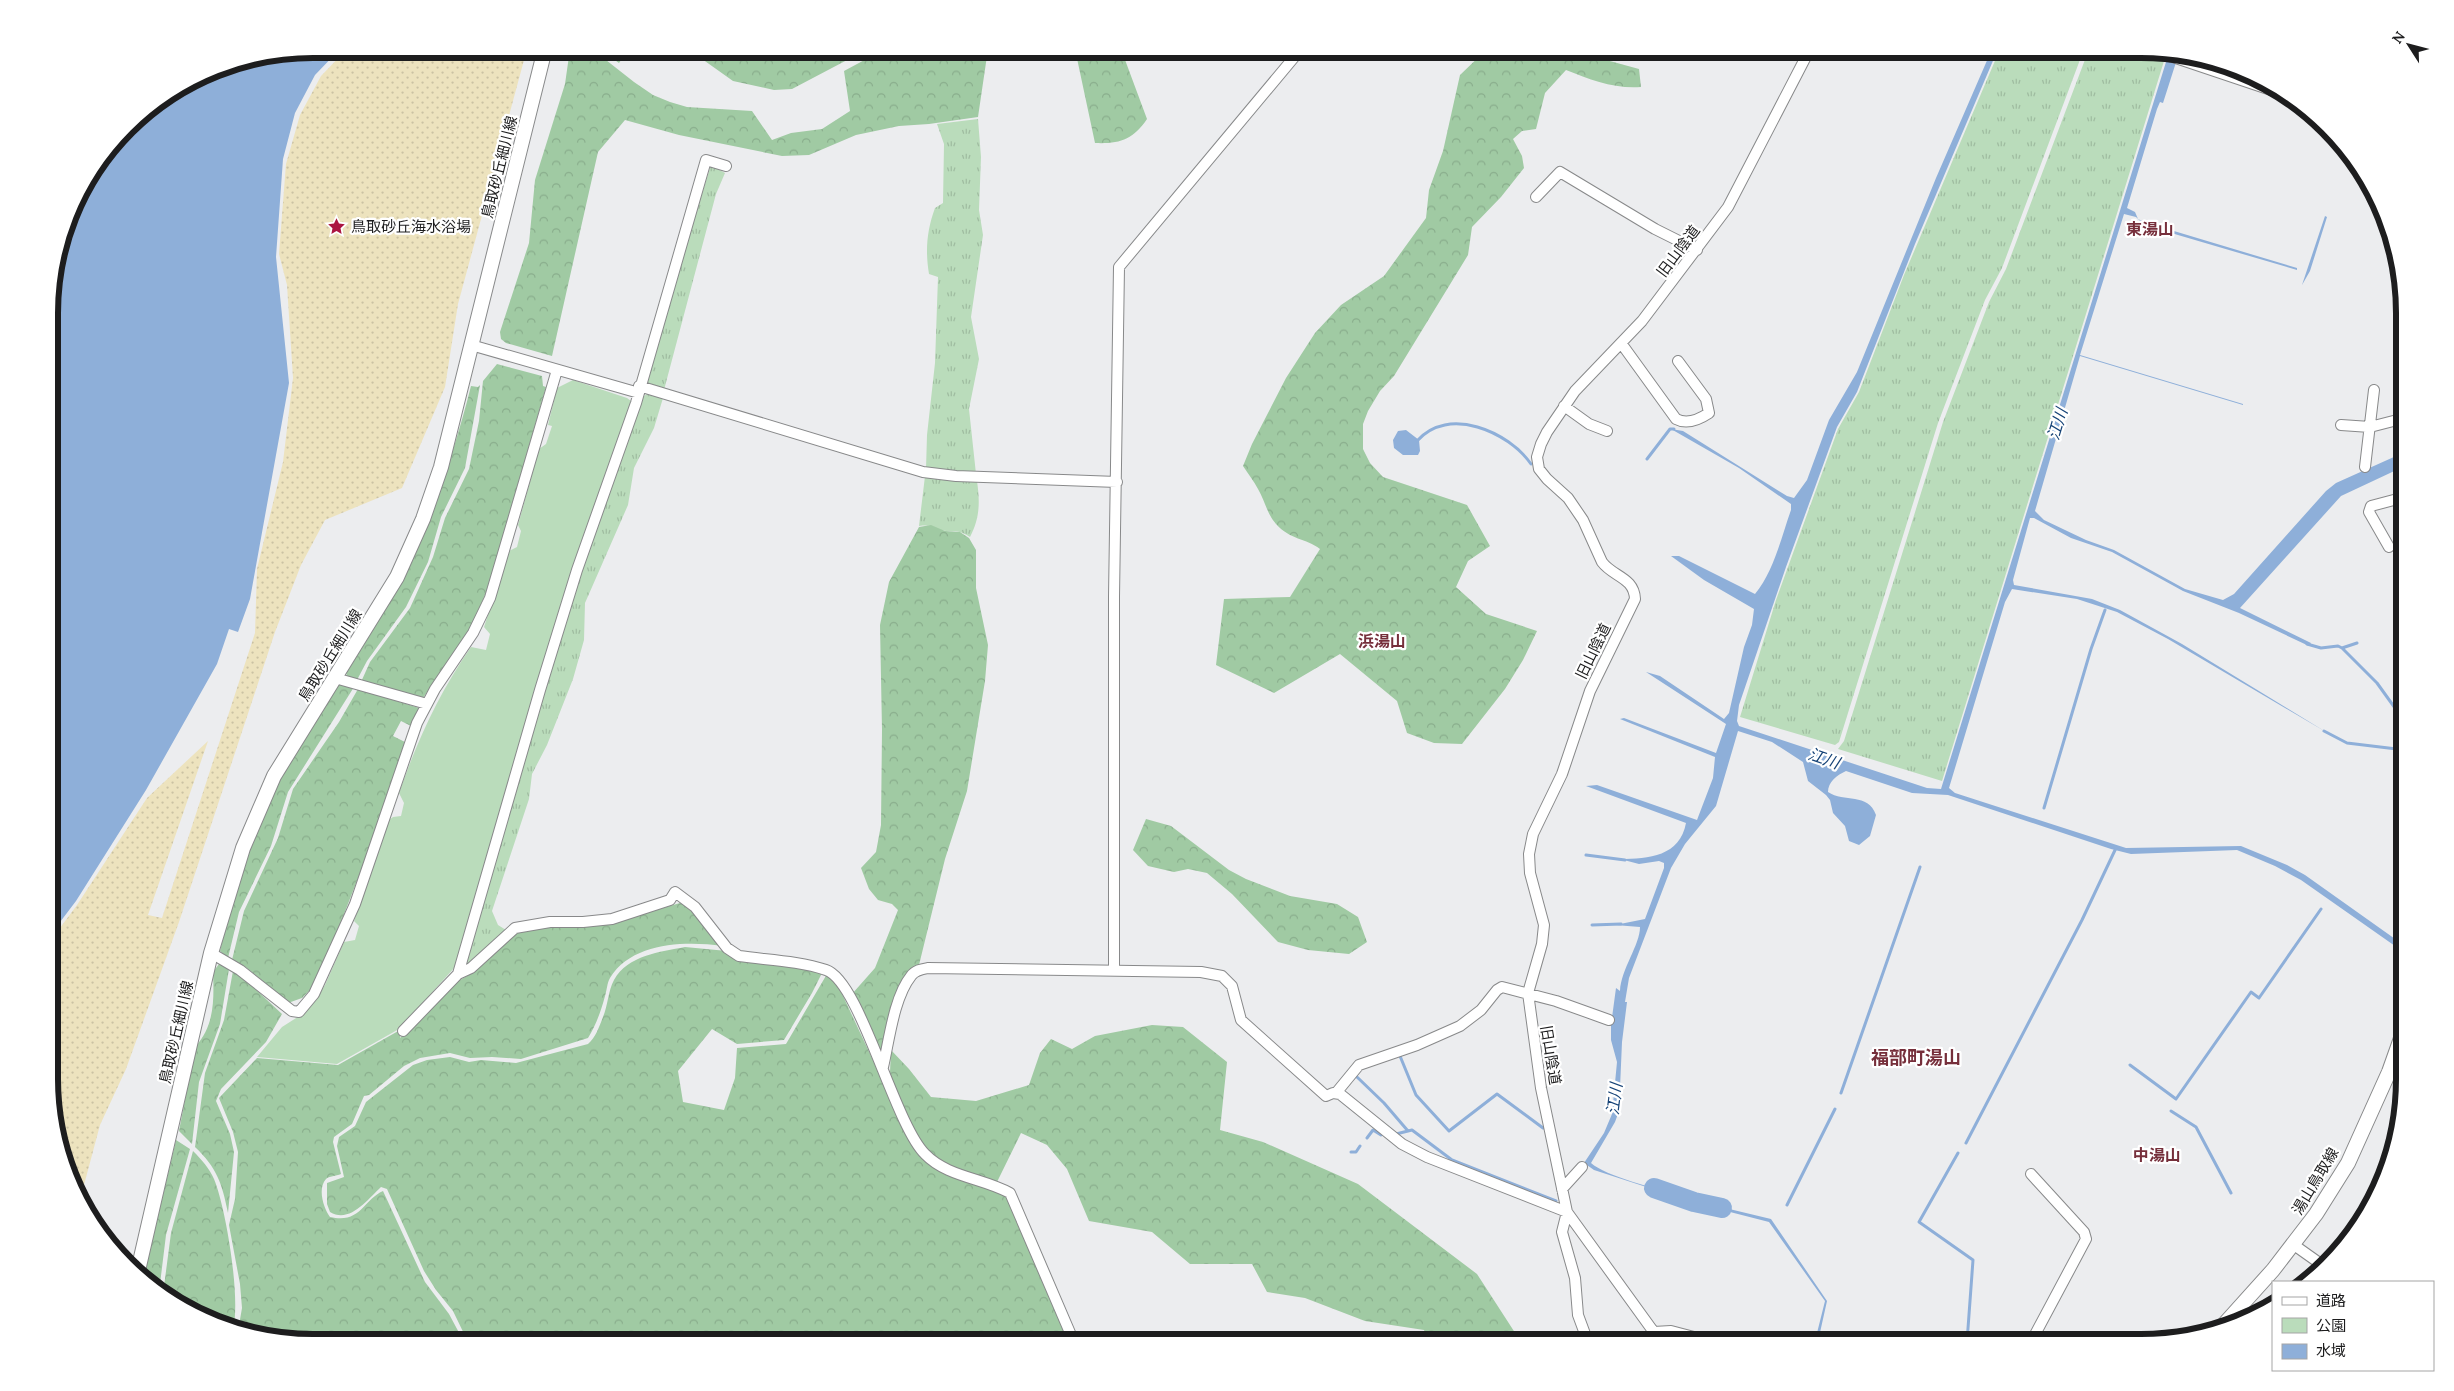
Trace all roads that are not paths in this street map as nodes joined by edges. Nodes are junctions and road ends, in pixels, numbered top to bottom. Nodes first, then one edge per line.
1 (543, 57) edge
2 (1294, 57) edge
3 (1806, 57) edge
4 (2186, 61) edge
5 (2255, 85) edge
6 (726, 166) dead end
7 (1536, 197) dead end
8 (1696, 250) junction
9 (1621, 343) junction
10 (471, 345) junction
11 (1678, 361) dead end
12 (557, 370) junction
13 (639, 390) junction
14 (2374, 390) dead end
15 (1564, 406) junction
16 (2396, 420) edge
17 (2341, 425) dead end
18 (2370, 427) junction
19 (1607, 431) dead end
20 (2364, 468) dead end
21 (1117, 482) junction
22 (2396, 499) edge
23 (2389, 547) dead end
24 (336, 678) junction
25 (427, 704) junction
26 (211, 953) junction
27 (1114, 971) junction
28 (458, 974) junction
29 (1528, 993) junction
30 (1609, 1020) dead end
31 (403, 1032) dead end
32 (2396, 1051) edge
33 (883, 1067) junction
34 (2396, 1070) edge
35 (2388, 1072) junction
36 (1336, 1093) junction
37 (1582, 1167) dead end
38 (2031, 1174) dead end
39 (1562, 1189) junction
40 (1567, 1212) junction
41 (2294, 1245) junction
42 (2318, 1262) edge
43 (139, 1266) edge
44 (2230, 1317) edge
45 (1654, 1332) joint
46 (1071, 1334) edge
47 (1585, 1334) edge
48 (1682, 1334) edge
49 (2035, 1334) edge

1 - 10 main road, 鳥取砂丘細川線
2 - 21 street
3 - 8 street, 旧山陰道
4 - 5 street
6 - 13 street
7 - 8 street
8 - 9 street, 旧山陰道
9 - 11 street
9 - 15 street, 旧山陰道
10 - 12 street
10 - 24 main road, 鳥取砂丘細川線
12 - 13 street
12 - 25 street
13 - 21 street
13 - 28 street
14 - 18 street
15 - 19 street
15 - 29 street, 旧山陰道
16 - 18 street
17 - 18 street
18 - 20 street
21 - 27 street
22 - 23 street
24 - 25 street
24 - 26 main road, 鳥取砂丘細川線
25 - 26 street
26 - 43 main road, 鳥取砂丘細川線
27 - 33 street
27 - 36 street
28 - 31 street
28 - 33 street
29 - 30 street
29 - 36 street
29 - 39 street, 旧山陰道
32 - 35 main road, 湯山鳥取線
33 - 46 street
34 - 35 street
35 - 41 main road, 湯山鳥取線
36 - 40 street
37 - 39 street
38 - 49 street
39 - 40 street, 旧山陰道
40 - 45 street, 旧山陰道
40 - 47 street
41 - 42 street
41 - 44 main road, 湯山鳥取線
45 - 48 street

